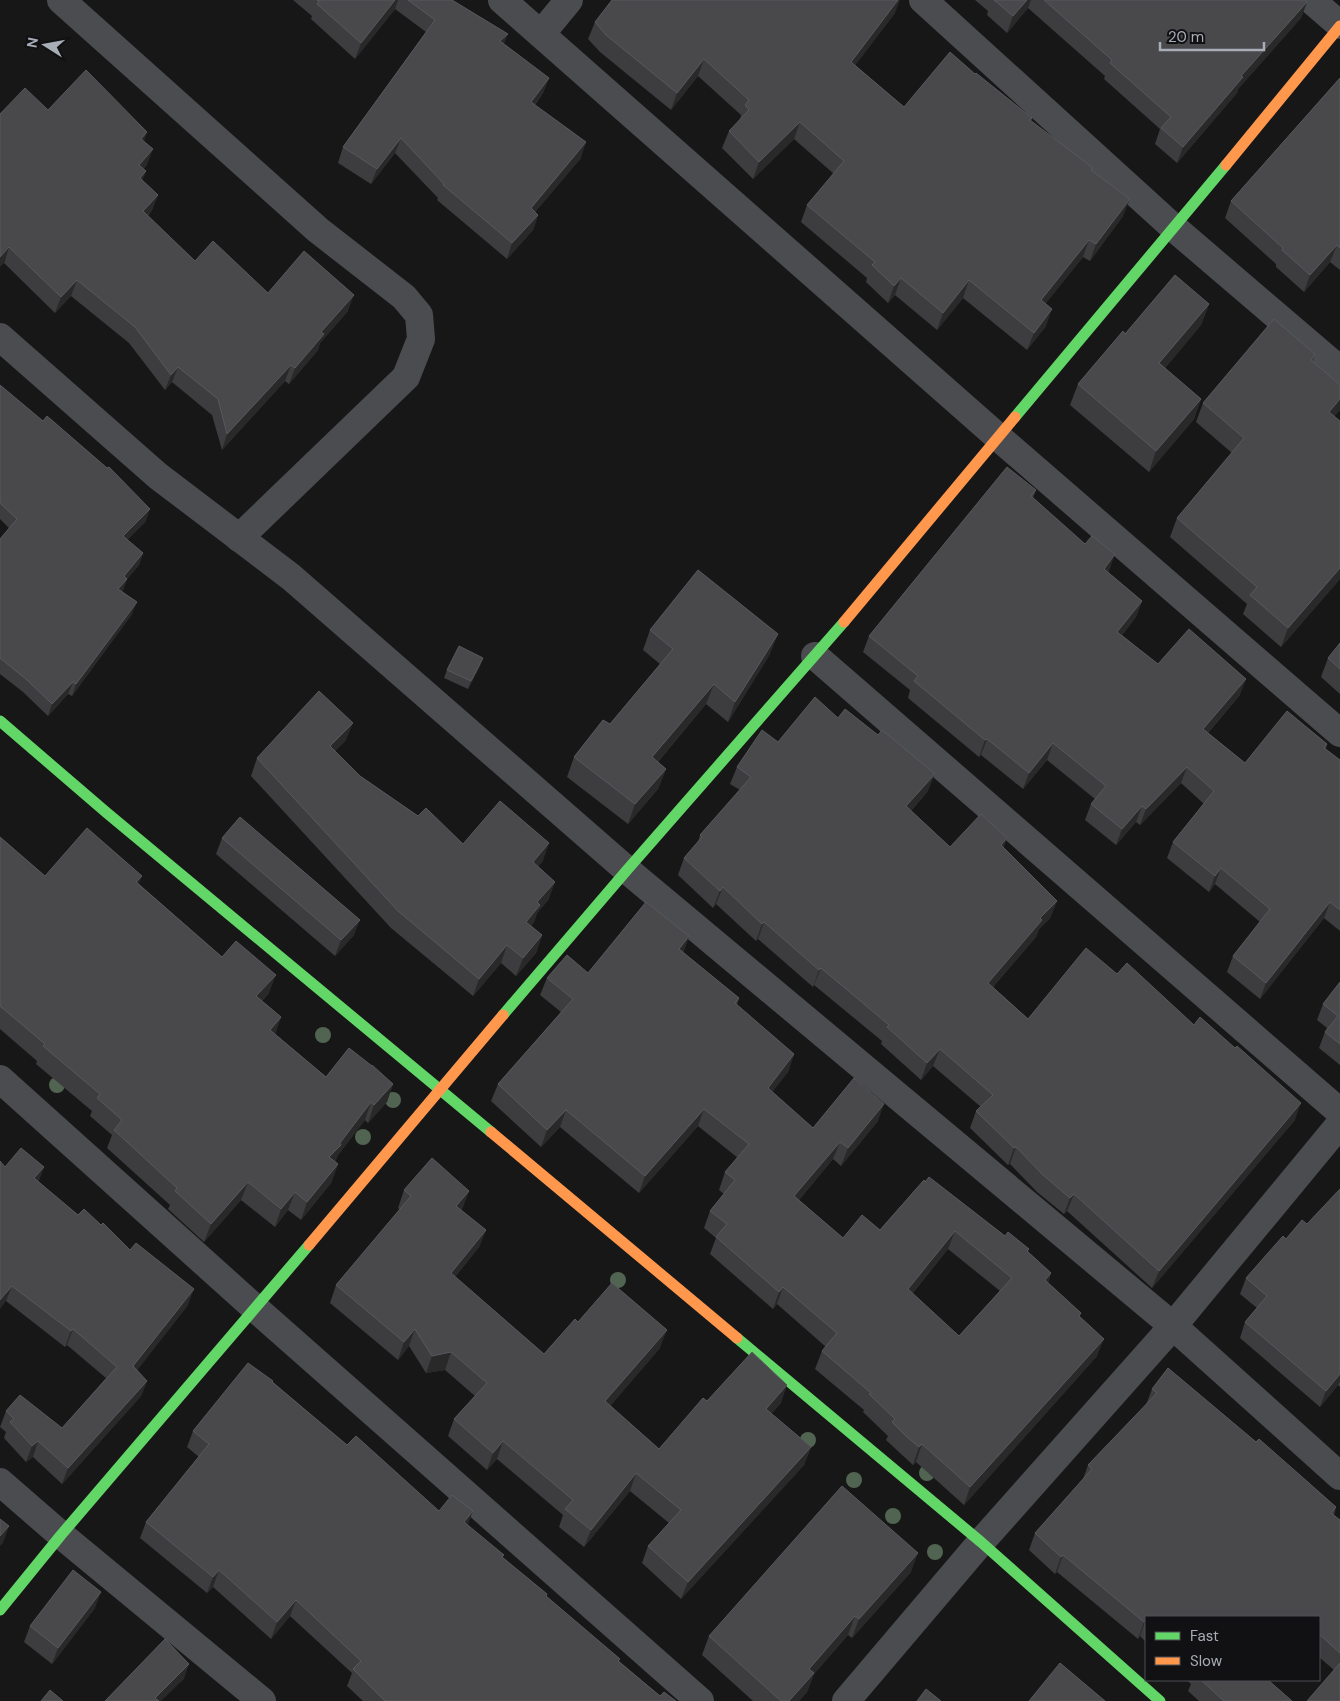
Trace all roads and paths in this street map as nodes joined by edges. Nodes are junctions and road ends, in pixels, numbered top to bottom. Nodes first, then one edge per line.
1 (61, 0) edge
2 (502, 0) edge
3 (570, 0) edge
4 (923, 0) edge
5 (1311, 0) edge
6 (1340, 25) edge
7 (541, 34) junction
8 (1174, 228) junction
9 (0, 338) edge
10 (1340, 370) edge
11 (998, 437) junction
12 (239, 538) junction
13 (815, 656) junction
14 (0, 721) edge
15 (1340, 733) edge
16 (627, 870) junction
17 (0, 1079) edge
18 (440, 1089) junction
19 (1340, 1112) edge
20 (1340, 1124) edge
21 (256, 1309) junction
22 (1172, 1326) junction
23 (1340, 1476) edge
24 (0, 1482) edge
25 (61, 1535) junction
26 (981, 1542) junction
27 (0, 1610) edge
28 (262, 1701) edge
29 (700, 1701) edge
30 (846, 1701) edge
31 (1160, 1701) edge

1 - 12 street
2 - 7 street
3 - 7 street
4 - 8 street
5 - 6 street
6 - 8 street
7 - 11 street
8 - 10 street
8 - 11 street
9 - 12 street
11 - 13 street
11 - 15 street
12 - 16 street
13 - 16 street
13 - 19 street
14 - 18 street
16 - 18 street
16 - 22 street
17 - 21 street
18 - 21 street
18 - 26 street
20 - 22 street
21 - 25 street
21 - 29 street
22 - 23 street
22 - 26 street
24 - 25 street
25 - 27 street
25 - 28 street
26 - 30 street
26 - 31 street

